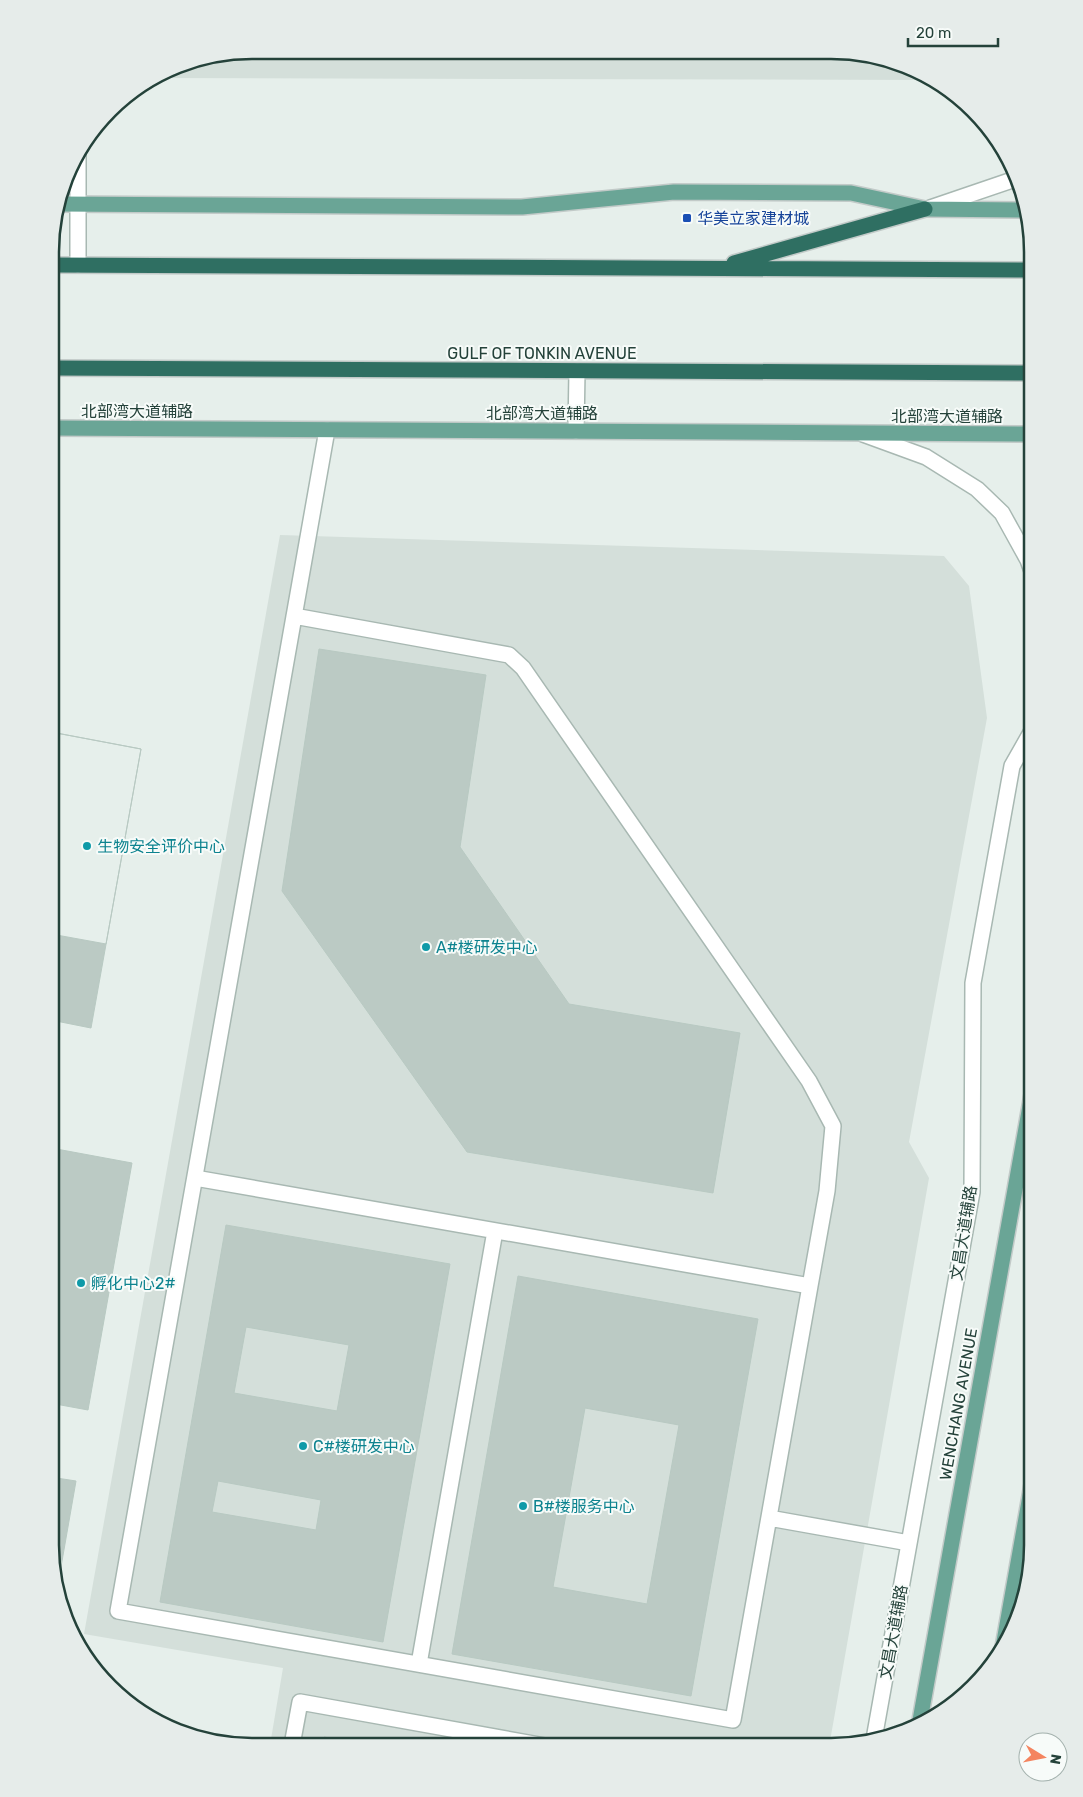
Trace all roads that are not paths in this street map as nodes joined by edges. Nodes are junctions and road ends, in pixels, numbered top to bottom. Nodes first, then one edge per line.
1 (78, 168) edge
2 (1011, 180) edge
3 (64, 204) edge
4 (78, 204) junction
5 (925, 209) junction
6 (1020, 210) edge
7 (59, 265) edge
8 (78, 265) junction
9 (717, 268) junction
10 (1024, 270) edge
11 (59, 368) edge
12 (577, 371) junction
13 (1024, 373) edge
14 (59, 428) edge
15 (327, 430) junction
16 (576, 431) junction
17 (860, 433) junction
18 (1024, 434) edge
19 (1024, 553) edge
20 (294, 616) junction
21 (1024, 745) edge
22 (1024, 1139) edge
23 (195, 1178) junction
24 (495, 1231) junction
25 (810, 1286) junction
26 (769, 1518) junction
27 (1024, 1528) edge
28 (909, 1543) junction
29 (1006, 1628) edge
30 (419, 1664) junction
31 (921, 1716) edge
32 (875, 1734) edge
33 (293, 1738) edge
34 (500, 1738) edge

1 - 4 street
2 - 5 street
3 - 4 main road
4 - 5 main road
4 - 8 street
5 - 6 main road
5 - 9 highway
7 - 8 highway
8 - 9 highway
9 - 10 highway
11 - 12 highway, GULF OF TONKIN AVENUE
12 - 13 highway, GULF OF TONKIN AVENUE
12 - 16 street
14 - 15 main road, 北部湾大道辅路
15 - 16 main road, 北部湾大道辅路
15 - 20 street
16 - 17 main road, 北部湾大道辅路
17 - 18 main road, 北部湾大道辅路
17 - 19 street
20 - 23 street
20 - 25 street
21 - 28 street, 文昌大道辅路
22 - 31 main road, WENCHANG AVENUE
23 - 24 street
23 - 30 street
24 - 25 street
24 - 30 street
25 - 26 street
26 - 28 street
26 - 30 street
27 - 29 main road
28 - 32 street, 文昌大道辅路
33 - 34 street

